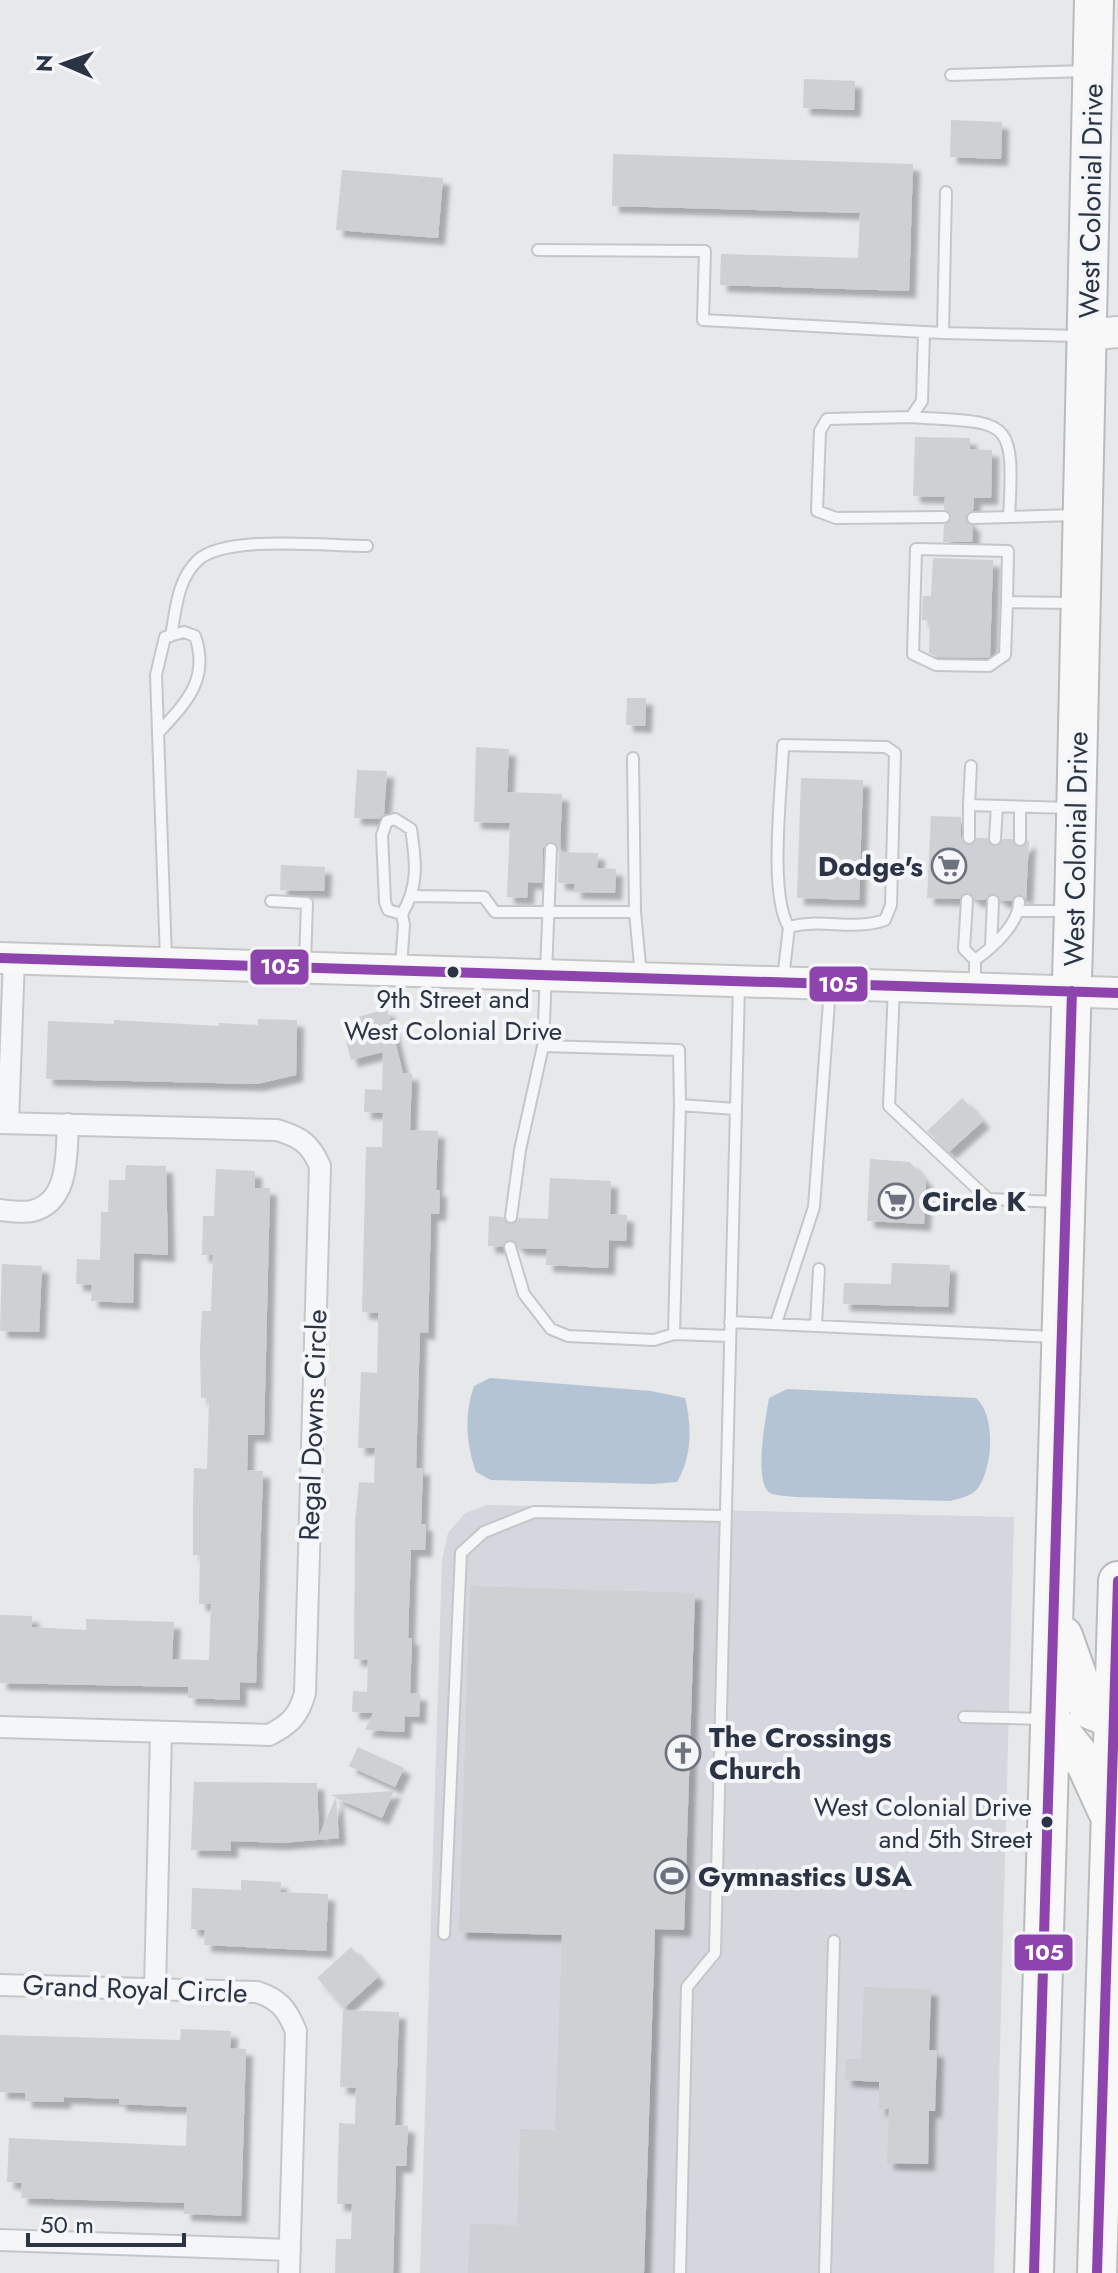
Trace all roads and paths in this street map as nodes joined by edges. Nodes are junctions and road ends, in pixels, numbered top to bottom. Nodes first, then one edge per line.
1 (1094, 0) edge
2 (1093, 71) junction
3 (951, 75) dead end
4 (946, 192) dead end
5 (538, 250) dead end
6 (924, 332) junction
7 (943, 333) junction
8 (1103, 334) edge
9 (911, 417) junction
10 (1084, 515) junction
11 (944, 517) dead end
12 (1009, 517) junction
13 (973, 518) dead end
14 (367, 546) dead end
15 (1007, 602) junction
16 (1082, 603) junction
17 (171, 636) junction
18 (158, 733) junction
19 (633, 758) dead end
20 (971, 766) dead end
21 (969, 805) junction
22 (997, 806) junction
23 (1020, 807) junction
24 (1077, 808) junction
25 (969, 838) dead end
26 (995, 839) dead end
27 (1020, 840) dead end
28 (551, 849) dead end
29 (413, 896) junction
30 (967, 900) dead end
31 (271, 901) dead end
32 (993, 901) dead end
33 (551, 911) junction
34 (1074, 911) junction
35 (635, 912) junction
36 (402, 914) junction
37 (789, 927) junction
38 (991, 949) junction
39 (7, 958) edge
40 (166, 961) junction
41 (305, 965) junction
42 (401, 969) junction
43 (548, 973) junction
44 (975, 974) junction
45 (641, 976) junction
46 (739, 979) junction
47 (782, 981) junction
48 (830, 983) junction
49 (895, 986) junction
50 (1072, 991) junction
51 (1118, 993) edge
52 (543, 1046) junction
53 (680, 1105) junction
54 (736, 1109) junction
55 (4, 1123) edge
56 (68, 1124) junction
57 (1065, 1202) junction
58 (0, 1210) edge
59 (511, 1217) dead end
60 (510, 1247) dead end
61 (819, 1269) dead end
62 (730, 1322) junction
63 (776, 1323) junction
64 (816, 1325) junction
65 (674, 1334) junction
66 (730, 1336) junction
67 (1061, 1337) junction
68 (725, 1516) junction
69 (1118, 1581) edge
70 (1054, 1606) junction
71 (964, 1717) dead end
72 (1050, 1719) junction
73 (1116, 1719) edge
74 (0, 1727) edge
75 (161, 1732) junction
76 (1110, 1817) junction
77 (1113, 1921) edge
78 (444, 1934) dead end
79 (834, 1941) dead end
80 (0, 1985) edge
81 (1112, 1987) edge
82 (155, 1989) junction
83 (1111, 2067) edge
84 (0, 2240) edge
85 (290, 2250) junction
86 (289, 2273) edge
87 (680, 2273) edge
88 (825, 2273) edge
89 (1034, 2273) edge
90 (1097, 2273) edge

1 - 2 highway, West Colonial Drive
2 - 3 lane
2 - 8 highway, West Colonial Drive
4 - 7 lane
5 - 6 lane
6 - 7 lane
6 - 9 lane
7 - 8 lane
8 - 10 highway, West Colonial Drive
9 - 11 lane
9 - 12 lane
10 - 12 lane
10 - 16 highway, West Colonial Drive
12 - 13 lane
14 - 17 lane
15 - 15 lane
15 - 16 lane
16 - 24 highway, West Colonial Drive
17 - 18 lane
17 - 18 lane
18 - 40 lane
19 - 35 lane
20 - 21 lane
21 - 22 lane
21 - 25 lane
22 - 23 lane
22 - 26 lane
23 - 24 lane
23 - 27 lane
24 - 34 highway, West Colonial Drive
28 - 33 lane
29 - 33 lane
29 - 36 lane
29 - 36 lane
30 - 44 lane
31 - 41 lane
32 - 38 lane
33 - 35 lane
33 - 43 lane
34 - 38 lane
34 - 50 highway, West Colonial Drive
35 - 45 lane
36 - 42 lane
37 - 37 lane
37 - 47 lane
38 - 44 lane
39 - 40 street
39 - 55 street
40 - 41 street
41 - 42 street
42 - 43 street
43 - 45 street
43 - 52 lane
44 - 49 street
44 - 50 street
45 - 46 street
46 - 47 street
46 - 54 lane
47 - 48 street
48 - 49 street
48 - 63 lane
49 - 57 lane
50 - 51 street
50 - 57 highway, West Colonial Drive
52 - 53 lane
52 - 59 lane
53 - 54 lane
53 - 65 lane
54 - 62 lane
55 - 56 street, Regal Downs Circle
56 - 58 street
56 - 75 street, Regal Downs Circle
57 - 67 highway, West Colonial Drive
60 - 65 lane
61 - 64 lane
62 - 63 lane
62 - 66 lane
63 - 64 lane
64 - 67 lane
65 - 66 lane
66 - 68 lane
67 - 70 highway, West Colonial Drive
68 - 78 lane
68 - 87 lane
69 - 73 highway
70 - 72 highway, West Colonial Drive
70 - 73 highway
71 - 72 lane
72 - 76 highway
72 - 89 highway, West Colonial Drive
73 - 76 highway
74 - 75 street, Regal Downs Circle
75 - 82 street
76 - 77 highway
77 - 81 highway
79 - 88 lane
80 - 82 street, Grand Royal Circle
81 - 83 highway
82 - 85 street, Grand Royal Circle
83 - 90 highway
84 - 85 street
85 - 86 street, Grand Royal Circle

